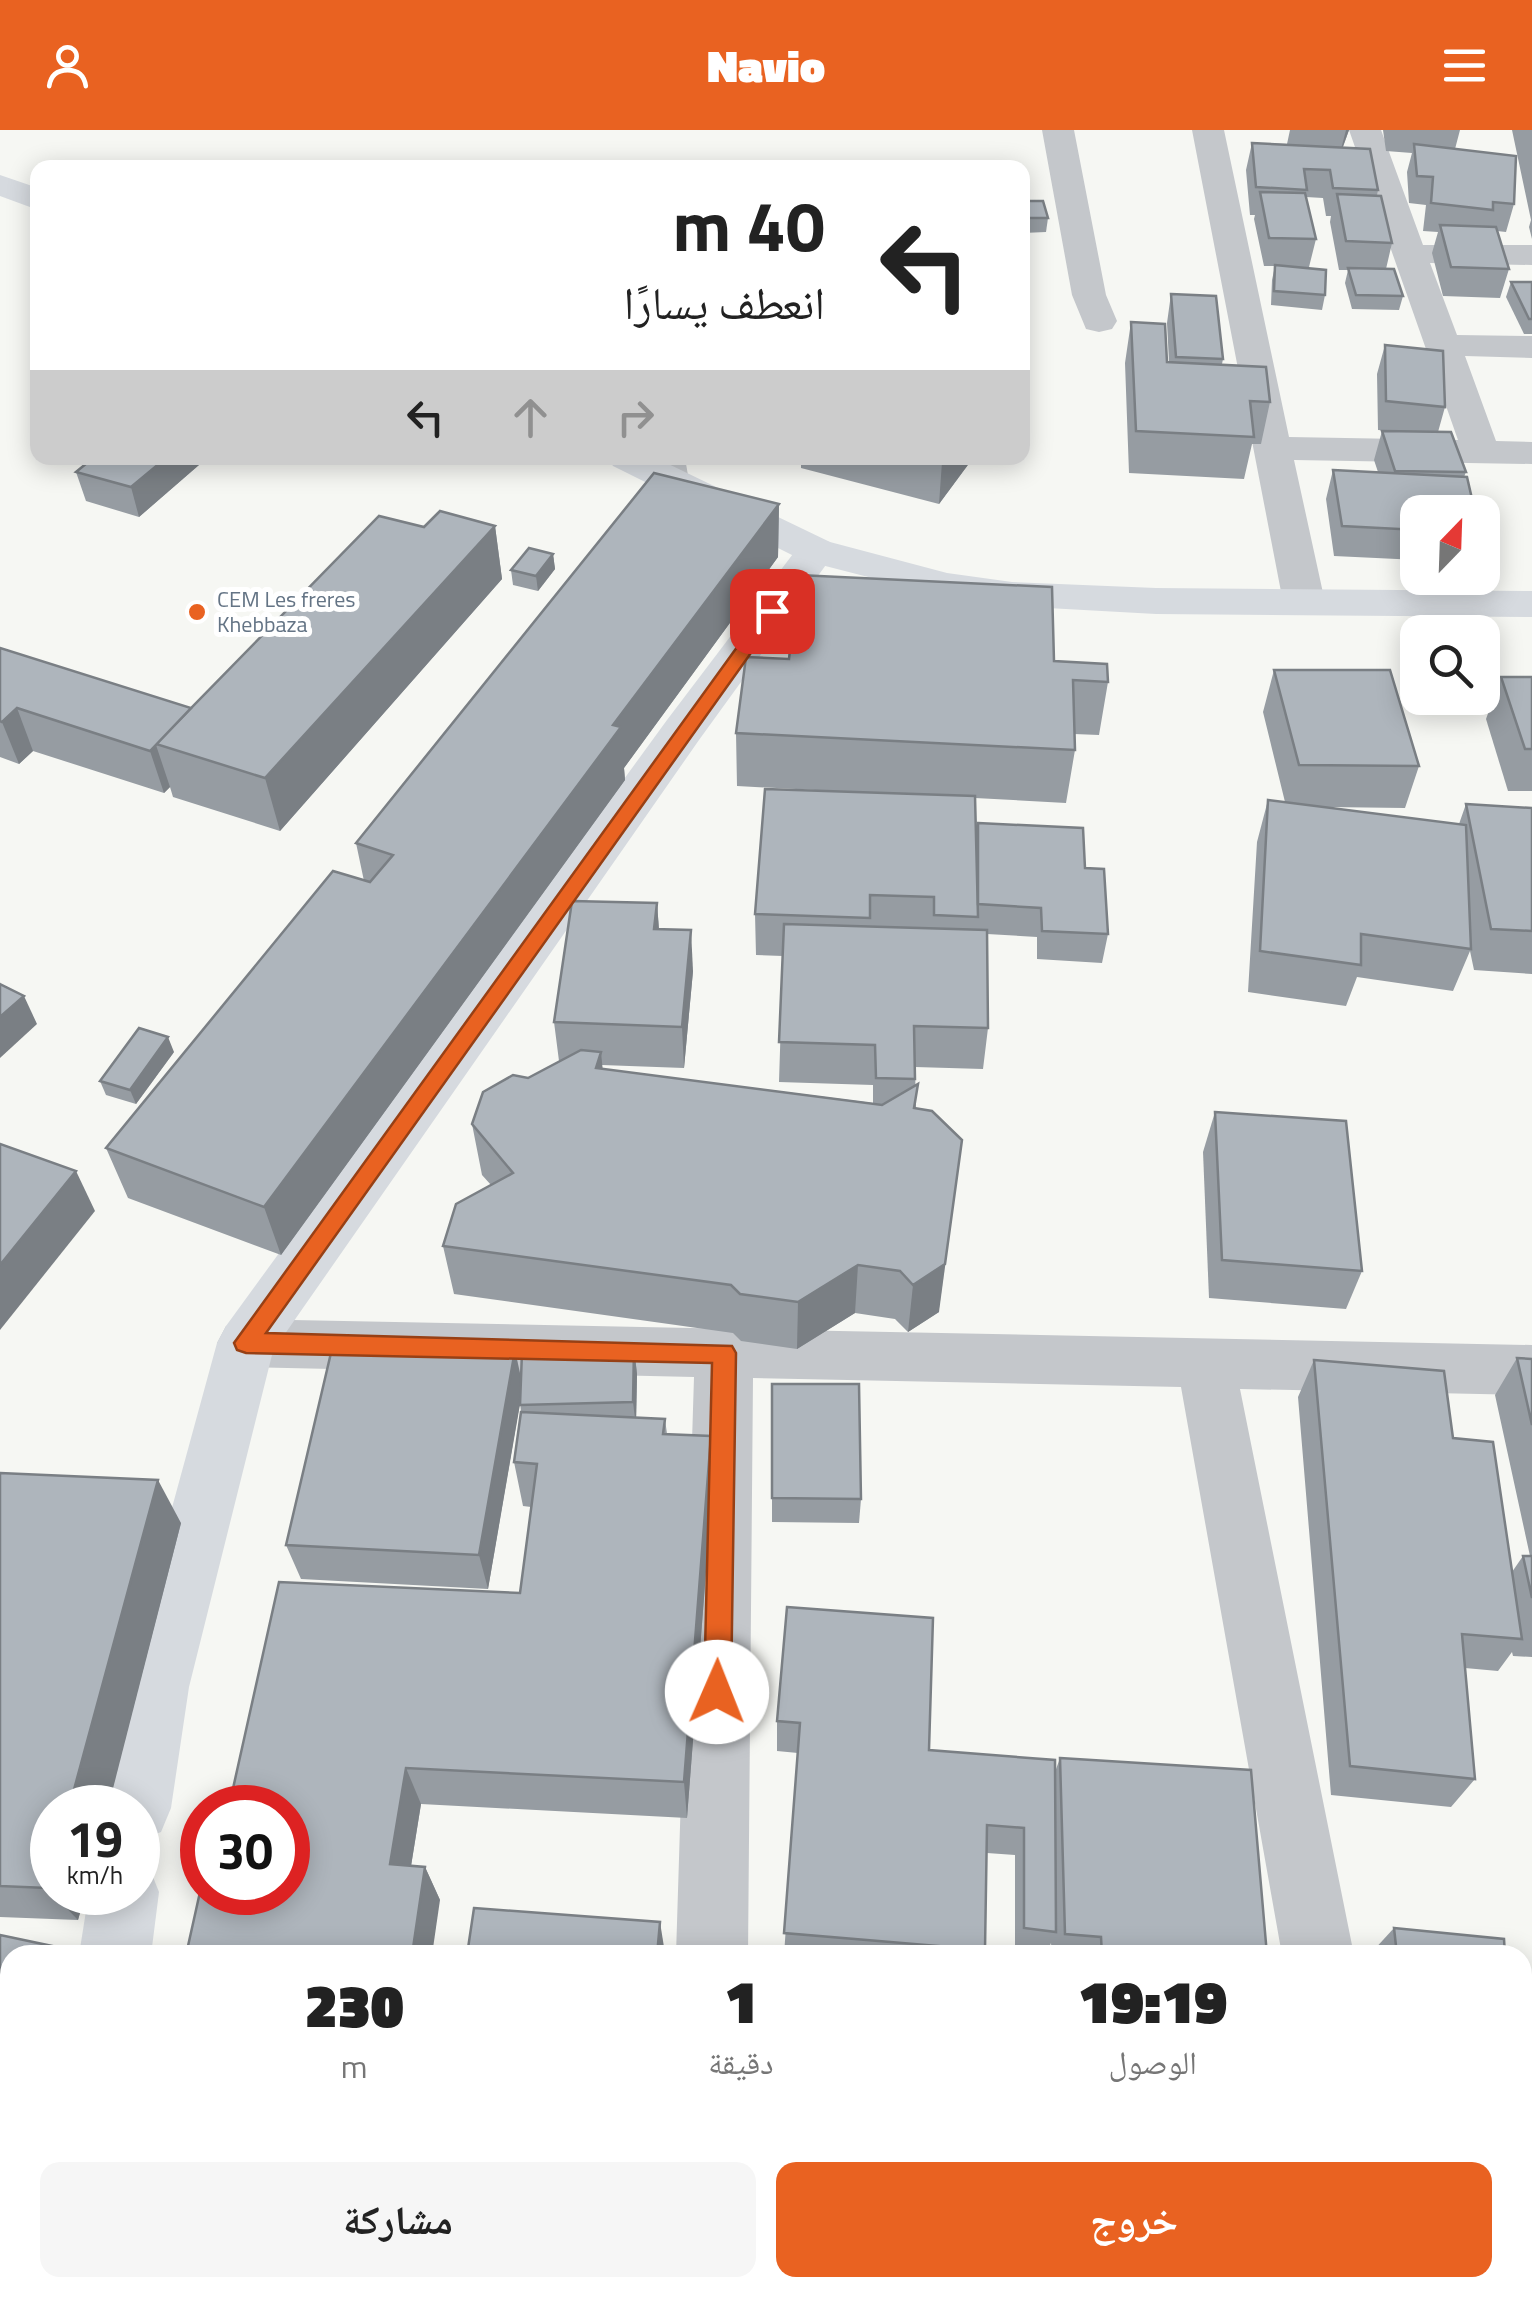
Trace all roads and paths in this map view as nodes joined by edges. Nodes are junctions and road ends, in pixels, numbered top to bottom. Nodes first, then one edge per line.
1 (1058, 130) edge
2 (1208, 130) edge
3 (1365, 130) edge
4 (0, 185) edge
5 (30, 197) edge
6 (1408, 252) junction
7 (1532, 254) edge
8 (1100, 320) dead end
9 (1441, 345) junction
10 (1532, 348) edge
11 (1274, 448) junction
12 (1480, 452) junction
13 (1532, 453) edge
14 (676, 469) edge
15 (816, 551) junction
16 (1304, 602) junction
17 (1532, 604) edge
18 (246, 1343) junction
19 (724, 1353) junction
20 (1206, 1363) junction
21 (1532, 1370) edge
22 (141, 1785) edge
23 (121, 1915) edge
24 (116, 1945) edge
25 (712, 1945) edge
26 (1316, 1945) edge

1 - 8 street
2 - 11 street
3 - 6 street
4 - 5 street
6 - 7 street
6 - 9 street
9 - 10 street
9 - 12 street
11 - 12 street
11 - 16 street
12 - 13 street
14 - 15 street
15 - 16 street
15 - 18 street
16 - 17 street
18 - 19 street
18 - 22 street
19 - 20 street
19 - 25 street
20 - 21 street
20 - 26 street
23 - 24 street

